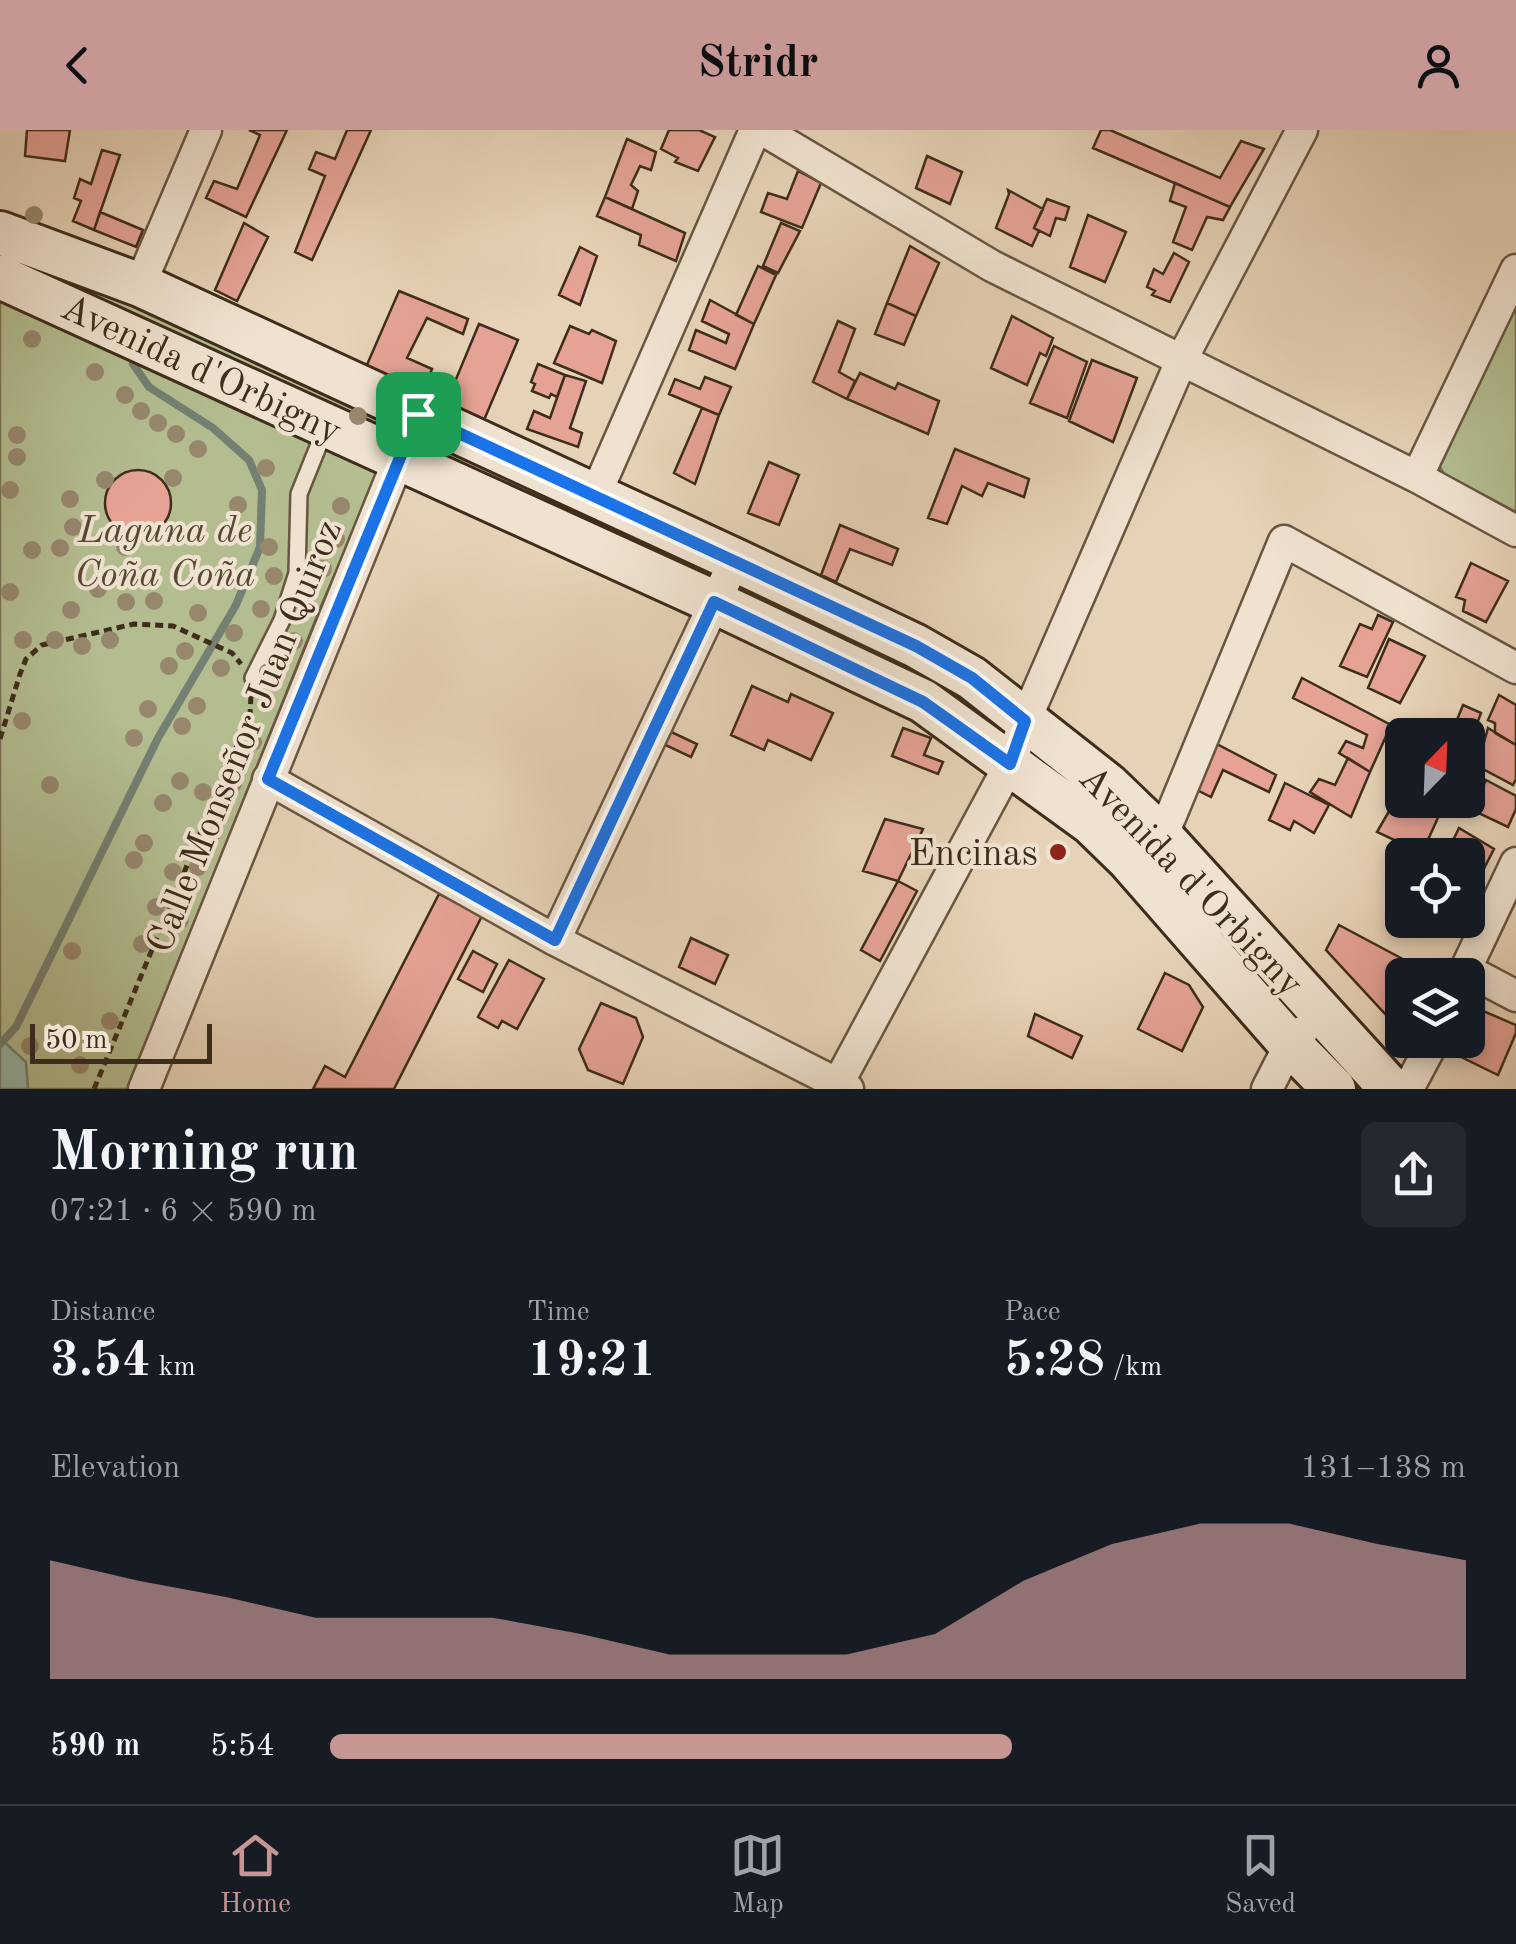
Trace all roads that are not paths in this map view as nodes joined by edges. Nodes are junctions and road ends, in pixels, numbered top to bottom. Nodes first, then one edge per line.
1 (206, 130) edge
2 (759, 130) edge
3 (1302, 130) edge
4 (0, 233) edge
5 (1516, 270) edge
6 (0, 277) edge
7 (140, 285) junction
8 (1182, 359) junction
9 (418, 414) junction
10 (327, 425) junction
11 (398, 457) junction
12 (1417, 477) junction
13 (595, 496) junction
14 (1516, 532) edge
15 (734, 560) junction
16 (714, 602) junction
17 (1516, 668) edge
18 (253, 678) road end
19 (1025, 721) junction
20 (1010, 764) junction
21 (268, 779) junction
22 (1162, 837) junction
23 (1516, 863) edge
24 (555, 940) junction
25 (1471, 958) edge
26 (1485, 982) edge
27 (1516, 996) edge
28 (1321, 1013) junction
29 (1290, 1044) junction
30 (1424, 1058) edge
31 (840, 1087) edge
32 (144, 1089) edge
33 (1268, 1089) edge
34 (1334, 1089) edge
35 (1391, 1089) edge
36 (1408, 1089) edge

1 - 7 street
2 - 8 street
2 - 13 street
3 - 8 street
4 - 7 main road, Avenida d'Orbigny
5 - 12 street
6 - 10 main road, Avenida d'Orbigny
7 - 9 main road, Avenida d'Orbigny
8 - 12 street
8 - 19 street
9 - 11 street, Calle Monseñor Juan Quiroz
9 - 13 main road, Avenida d'Orbigny
10 - 11 main road, Avenida d'Orbigny
10 - 18 lane
11 - 16 main road, Avenida d'Orbigny
11 - 21 street, Calle Monseñor Juan Quiroz
12 - 14 street
13 - 15 main road, Avenida d'Orbigny
15 - 16 street
15 - 19 main road, Avenida d'Orbigny
16 - 20 main road, Avenida d'Orbigny
16 - 24 street
17 - 22 street
19 - 20 street
19 - 22 main road, Avenida d'Orbigny
20 - 29 main road, Avenida d'Orbigny
20 - 31 street
21 - 24 street
21 - 32 street, Calle Monseñor Juan Quiroz
22 - 28 main road, Avenida d'Orbigny
23 - 25 street
24 - 31 street
26 - 27 street
28 - 29 street
28 - 35 main road, Avenida d'Orbigny
29 - 33 street
29 - 34 main road, Avenida d'Orbigny
30 - 36 street

